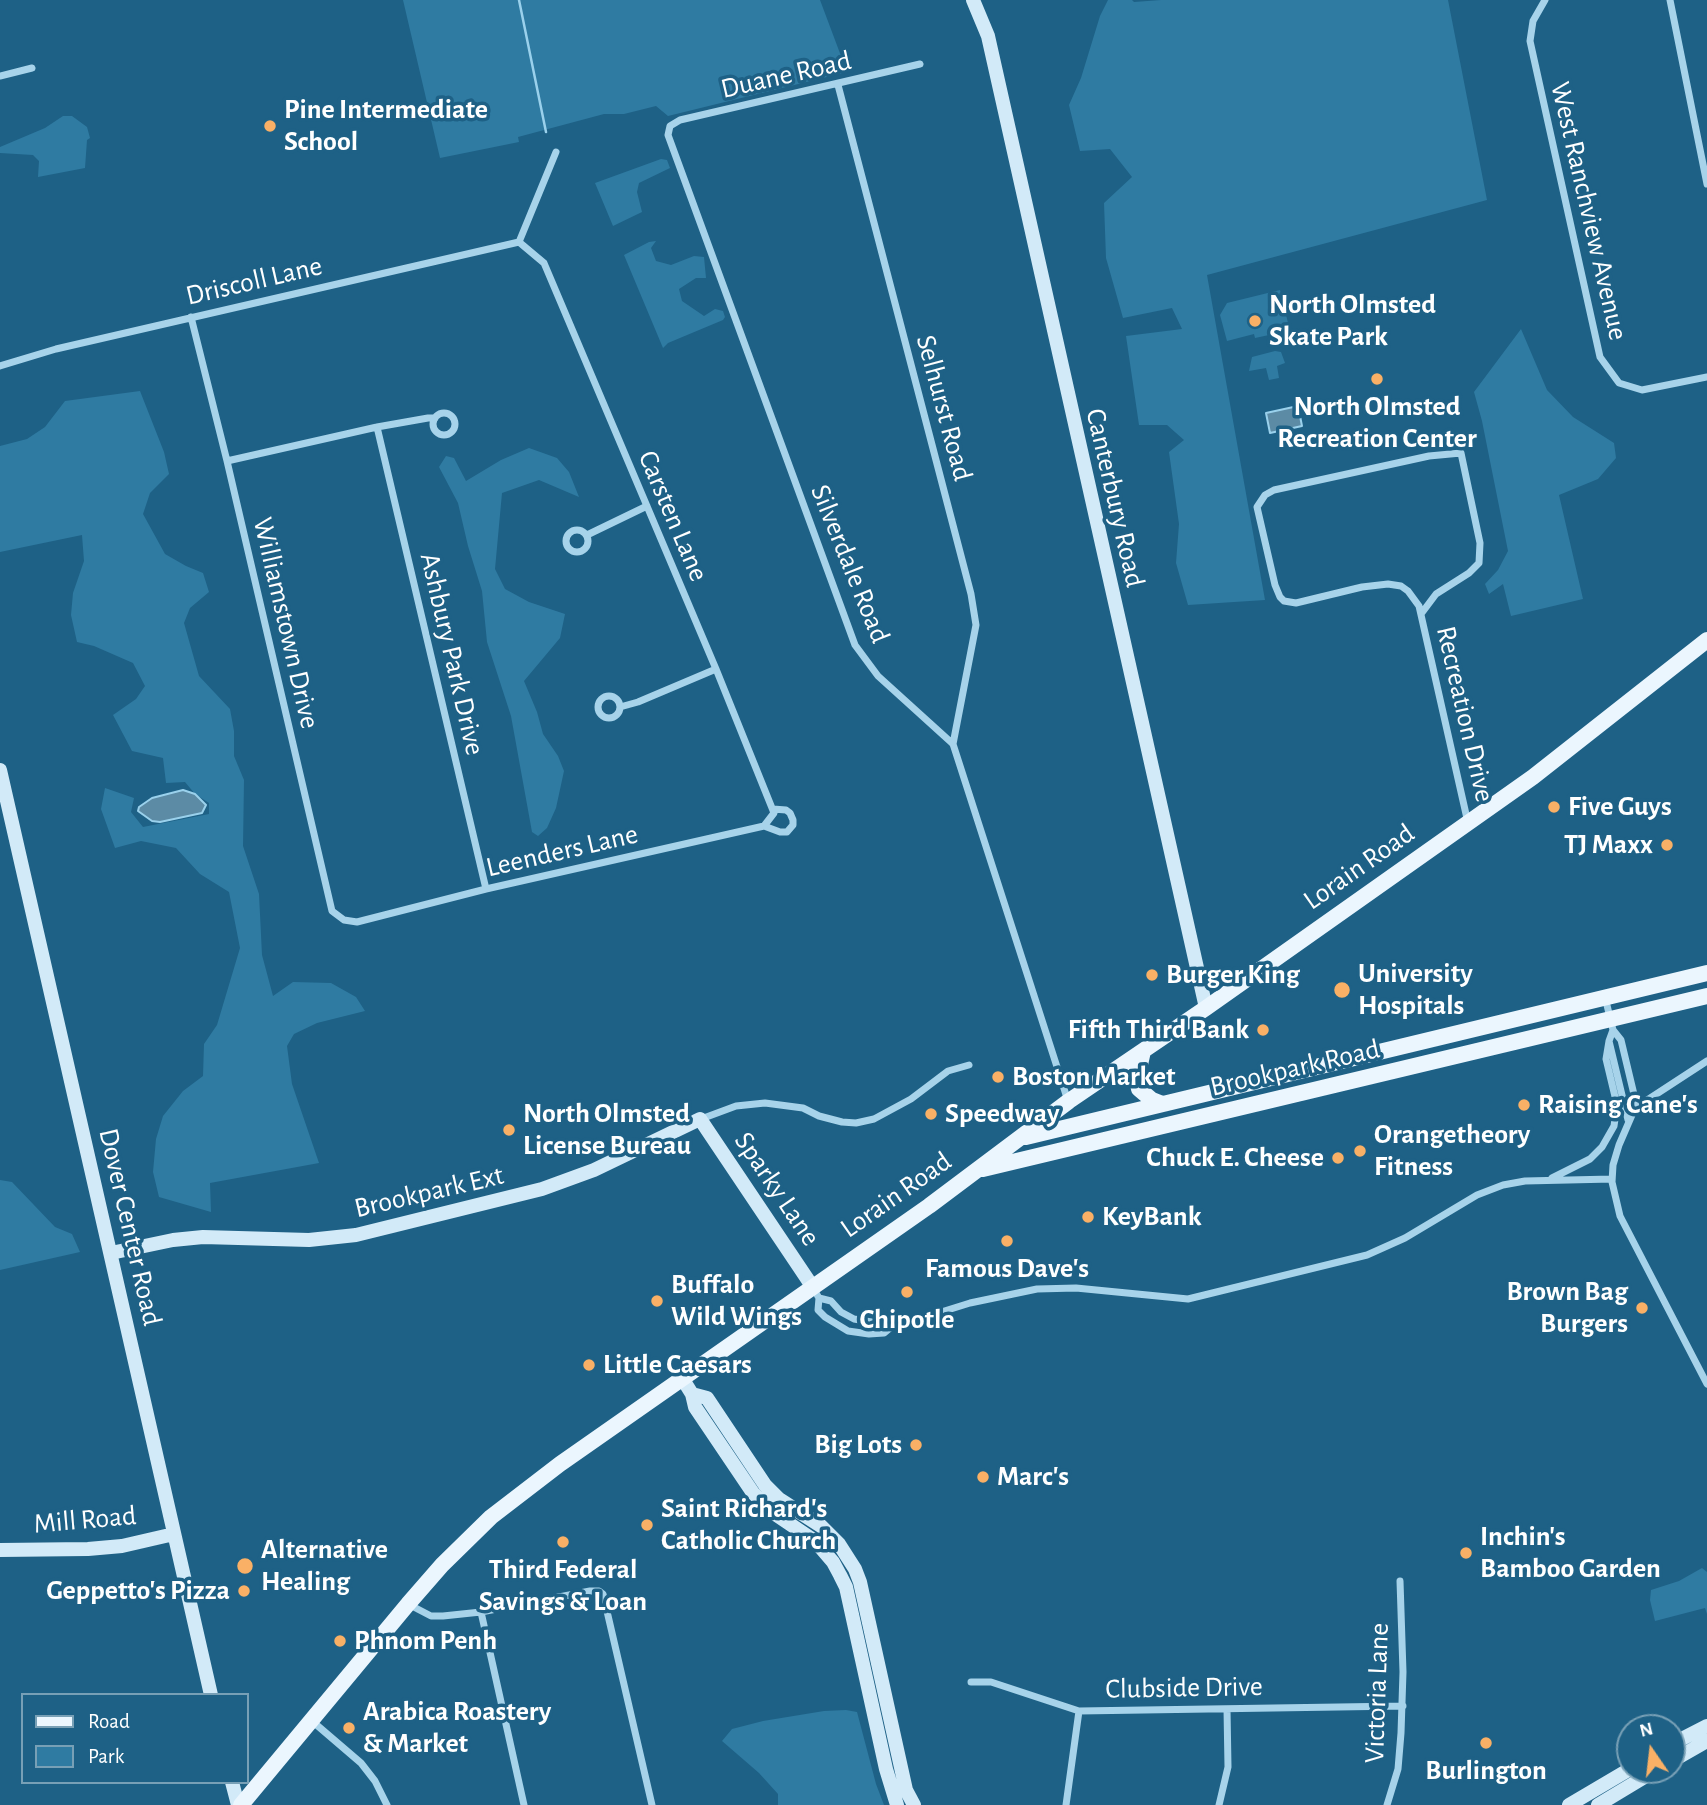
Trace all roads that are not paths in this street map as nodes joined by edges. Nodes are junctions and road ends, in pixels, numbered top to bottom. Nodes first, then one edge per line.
1 (974, 0) edge
2 (1545, 0) edge
3 (1670, 0) edge
4 (920, 64) dead end
5 (32, 68) dead end
6 (0, 76) edge
7 (838, 85) junction
8 (668, 135) joint
9 (556, 152) dead end
10 (1707, 184) edge
11 (519, 242) junction
12 (191, 317) junction
13 (0, 366) edge
14 (1707, 377) edge
15 (435, 418) dead end
16 (377, 427) junction
17 (227, 461) junction
18 (647, 506) junction
19 (587, 536) dead end
20 (1421, 614) junction
21 (1707, 640) edge
22 (716, 669) junction
23 (620, 707) dead end
24 (953, 744) junction
25 (0, 770) edge
26 (773, 812) junction
27 (1468, 823) junction
28 (764, 826) junction
29 (486, 890) junction
30 (357, 922) joint
31 (1707, 973) edge
32 (1707, 996) edge
33 (1605, 998) junction
34 (1206, 1008) junction
35 (1612, 1025) junction
36 (1609, 1041) junction
37 (1143, 1051) junction
38 (1707, 1061) edge
39 (969, 1065) dead end
40 (1069, 1101) junction
41 (1161, 1104) junction
42 (1637, 1107) junction
43 (700, 1119) junction
44 (1628, 1121) junction
45 (1020, 1138) junction
46 (977, 1170) junction
47 (1612, 1179) junction
48 (1546, 1180) junction
49 (111, 1253) junction
50 (816, 1292) junction
51 (890, 1328) junction
52 (682, 1378) junction
53 (1707, 1384) edge
54 (692, 1394) junction
55 (174, 1535) junction
56 (0, 1550) edge
57 (1400, 1581) dead end
58 (408, 1604) junction
59 (481, 1612) junction
60 (971, 1682) dead end
61 (211, 1693) edge
62 (1403, 1706) junction
63 (1227, 1709) junction
64 (1079, 1710) junction
65 (312, 1721) junction
66 (1707, 1726) edge
67 (1686, 1737) edge
68 (1707, 1741) edge
69 (1686, 1753) edge
70 (1616, 1777) edge
71 (233, 1784) edge
72 (1633, 1784) edge
73 (239, 1805) edge
74 (387, 1805) edge
75 (524, 1805) edge
76 (652, 1805) edge
77 (897, 1805) edge
78 (914, 1805) edge
79 (1066, 1805) edge
80 (1219, 1805) edge
81 (1387, 1805) edge
82 (1569, 1805) edge
83 (1598, 1805) edge

1 - 34 street, Canterbury Road
2 - 14 street, West Ranchview Avenue
3 - 10 street
4 - 7 street, Duane Road
5 - 6 street
7 - 8 street, Duane Road
7 - 24 street, Selhurst Road
8 - 24 street, Silverdale Road
9 - 11 street
11 - 12 street, Driscoll Lane
11 - 18 street, Carsten Lane
12 - 13 street, Driscoll Lane
12 - 17 street, Williamstown Drive
15 - 16 street
16 - 17 street
16 - 29 street, Ashbury Park Drive
17 - 30 street, Williamstown Drive
18 - 19 street
18 - 22 street, Carsten Lane
20 - 20 street, Recreation Drive
20 - 27 street, Recreation Drive
21 - 27 main road, Lorain Road
22 - 23 street
22 - 26 street, Carsten Lane
24 - 40 street, Silverdale Road
25 - 49 street, Dover Center Road
26 - 28 street
26 - 28 street
27 - 34 main road, Lorain Road
28 - 29 street, Leenders Lane
29 - 30 street, Leenders Lane
31 - 33 main road, Brookpark Road
32 - 35 main road, Brookpark Road
33 - 35 street
33 - 41 main road, Brookpark Road
34 - 37 main road, Lorain Road
35 - 36 street
35 - 42 street
35 - 46 main road, Brookpark Road
36 - 44 street
36 - 48 street
37 - 40 main road, Lorain Road
37 - 41 main road
38 - 42 street
39 - 43 street, Brookpark Ext
40 - 45 main road, Lorain Road
41 - 45 main road, Brookpark Road
42 - 44 street
43 - 49 street, Brookpark Ext
43 - 50 street, Sparky Lane
44 - 47 street
45 - 46 main road, Lorain Road
46 - 50 main road, Lorain Road
47 - 48 street
47 - 53 street
48 - 51 street
49 - 55 street, Dover Center Road
50 - 51 street
50 - 51 street
50 - 52 main road, Lorain Road
52 - 54 street
52 - 58 main road, Lorain Road
54 - 77 street
54 - 78 street
55 - 56 street, Mill Road
55 - 61 street, Dover Center Road
57 - 62 street, Victoria Lane
58 - 59 street
58 - 65 main road, Lorain Road
59 - 75 street
59 - 76 street
60 - 64 street, Clubside Drive
62 - 63 street, Clubside Drive
62 - 81 street, Victoria Lane
63 - 64 street, Clubside Drive
63 - 80 street
64 - 79 street
65 - 73 main road, Lorain Road
65 - 74 street
66 - 67 street
68 - 69 street
70 - 82 street
71 - 73 street
72 - 83 street

